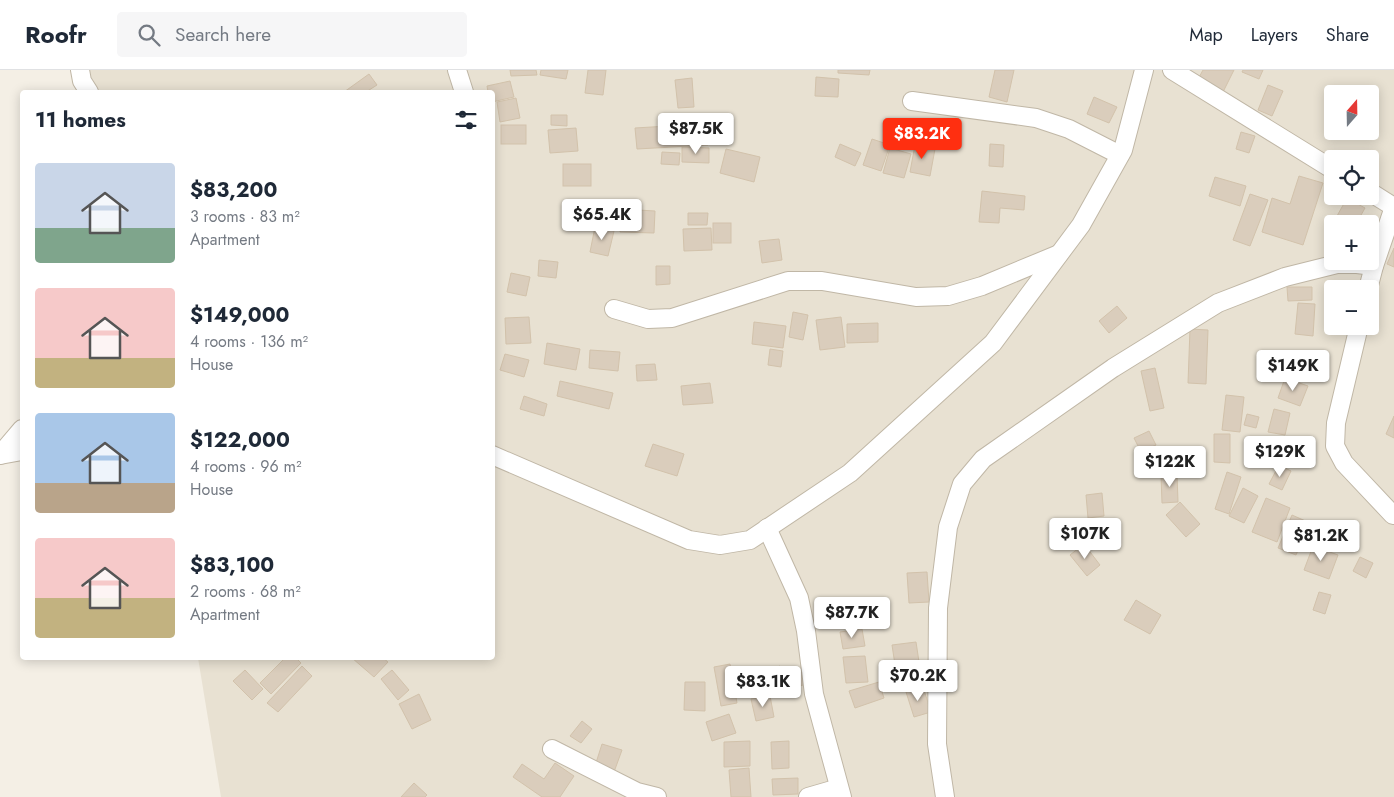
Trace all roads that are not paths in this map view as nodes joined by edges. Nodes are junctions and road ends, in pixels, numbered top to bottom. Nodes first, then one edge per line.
1 (80, 70) edge
2 (457, 70) edge
3 (1144, 70) edge
4 (1172, 70) edge
5 (88, 90) edge
6 (463, 90) edge
7 (912, 101) dead end
8 (1120, 155) junction
9 (1324, 164) edge
10 (1379, 198) edge
11 (1394, 207) edge
12 (1379, 251) edge
13 (1060, 254) junction
14 (1324, 267) edge
15 (614, 309) dead end
16 (1357, 335) edge
17 (20, 431) edge
18 (20, 451) edge
19 (0, 455) edge
20 (495, 456) edge
21 (1393, 515) edge
22 (767, 528) junction
23 (552, 749) dead end
24 (841, 792) edge
25 (656, 797) edge
26 (808, 797) edge
27 (944, 797) edge

1 - 5 street
2 - 6 street
3 - 8 street
4 - 9 street
7 - 8 street
8 - 13 street
10 - 11 street
11 - 12 street
13 - 15 street
13 - 22 street
14 - 27 street
16 - 21 street
17 - 19 street
18 - 19 street
20 - 22 street
22 - 24 street
23 - 25 street
24 - 26 street

